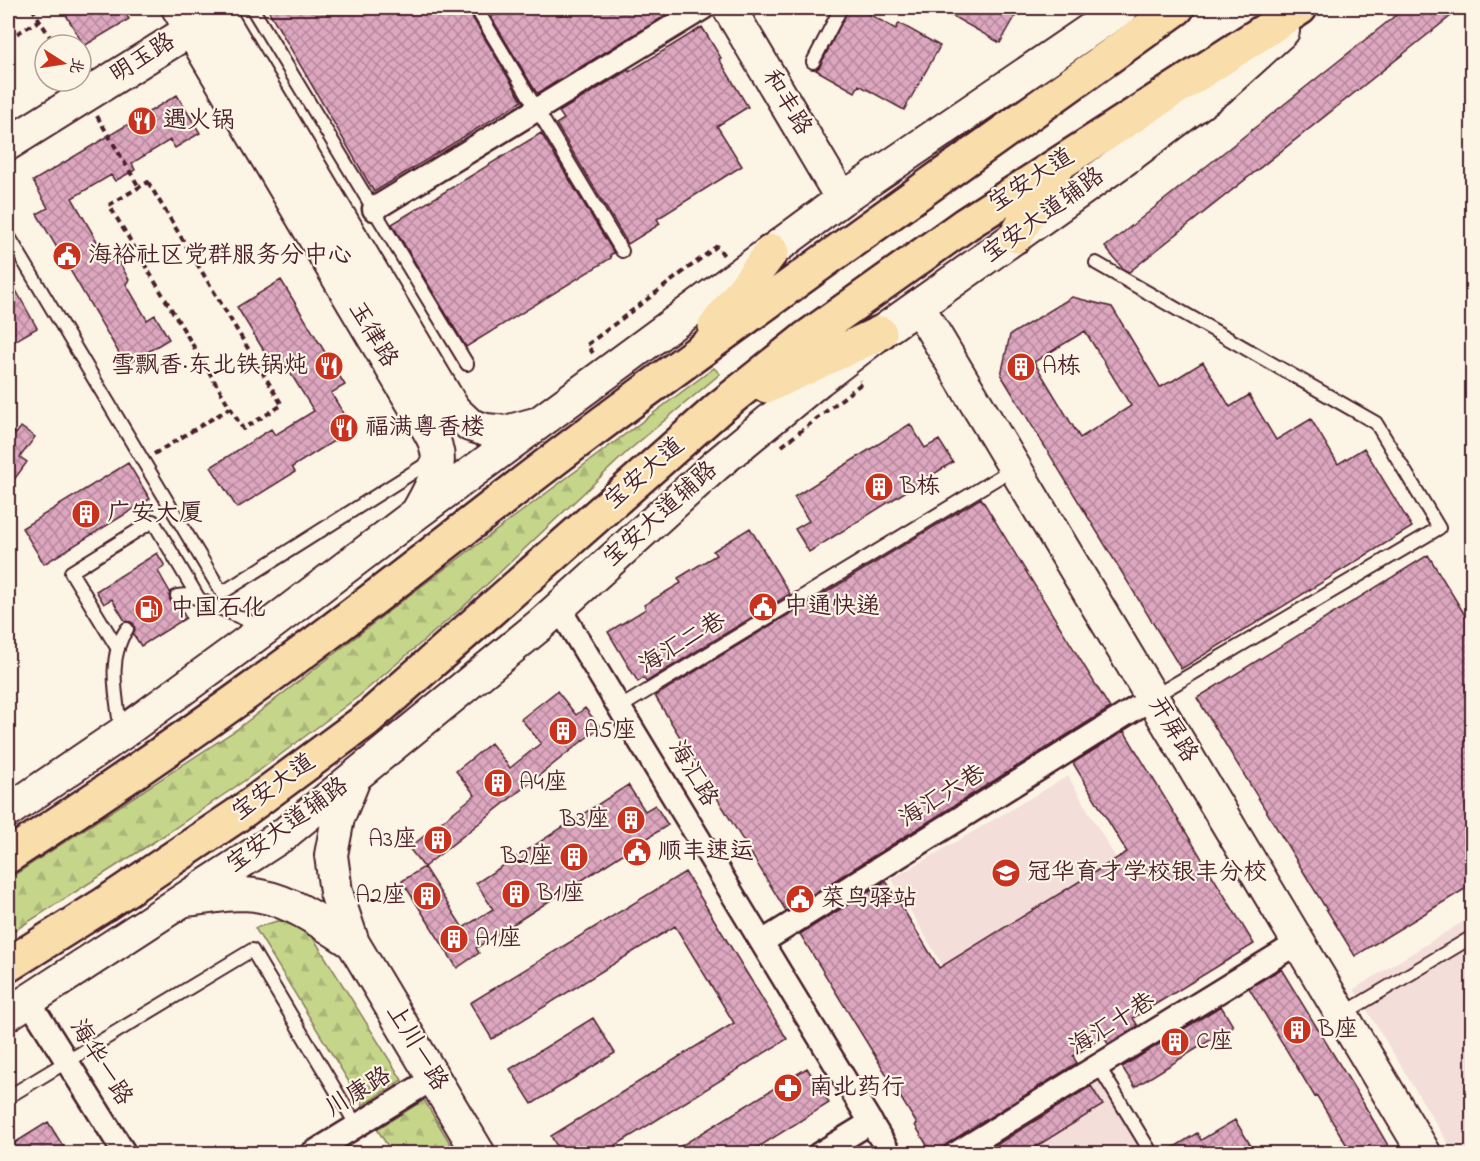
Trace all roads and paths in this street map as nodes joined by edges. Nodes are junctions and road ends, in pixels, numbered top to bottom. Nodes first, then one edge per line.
1 (32, 8) edge
2 (252, 8) edge
3 (476, 8) edge
4 (703, 8) edge
5 (729, 8) edge
6 (842, 8) edge
7 (1122, 8) edge
8 (1177, 8) edge
9 (1300, 8) edge
10 (1309, 8) edge
11 (216, 10) edge
12 (185, 19) edge
13 (40, 20) junction
14 (48, 33) edge
15 (8, 39) edge
16 (813, 62) dead end
17 (537, 109) junction
18 (93, 111) dead end
19 (8, 144) edge
20 (1057, 165) junction
21 (139, 187) junction
22 (842, 199) junction
23 (374, 210) junction
24 (8, 235) edge
25 (1016, 236) junction
26 (622, 251) dead end
27 (772, 251) junction
28 (726, 258) dead end
29 (1096, 263) dead end
30 (918, 306) junction
31 (880, 333) junction
32 (696, 353) junction
33 (595, 356) dead end
34 (467, 364) dead end
35 (855, 388) dead end
36 (230, 408) junction
37 (719, 408) junction
38 (542, 422) junction
39 (437, 447) junction
40 (781, 447) dead end
41 (142, 461) junction
42 (1015, 468) junction
43 (417, 513) junction
44 (177, 596) dead end
45 (200, 599) junction
46 (559, 608) junction
47 (266, 628) junction
48 (127, 629) dead end
49 (118, 649) junction
50 (1152, 698) junction
51 (619, 708) junction
52 (121, 734) junction
53 (356, 776) junction
54 (8, 811) edge
55 (57, 824) junction
56 (8, 845) edge
57 (8, 856) edge
58 (182, 900) junction
59 (1473, 937) edge
60 (762, 942) junction
61 (1299, 942) junction
62 (353, 943) junction
63 (8, 965) edge
64 (18, 1007) edge
65 (1342, 1014) junction
66 (67, 1061) junction
67 (1098, 1065) junction
68 (434, 1078) junction
69 (8, 1097) edge
70 (871, 1122) junction
71 (357, 1126) junction
72 (124, 1154) edge
73 (311, 1154) edge
74 (480, 1154) edge
75 (819, 1154) edge
76 (890, 1154) edge
77 (955, 1154) edge
78 (1152, 1154) edge
79 (1425, 1154) edge

1 - 13 path
2 - 23 lane
3 - 17 lane
4 - 17 street
5 - 22 main road, 和丰路
6 - 16 lane
7 - 22 main road
8 - 32 main road
9 - 20 main road, 宝安大道
10 - 25 main road, 宝安大道辅路
11 - 12 main road, 明玉路
11 - 38 main road, 玉律路
12 - 19 main road, 明玉路
12 - 39 main road, 玉律路
13 - 14 path
13 - 15 path
17 - 23 street
17 - 26 lane
18 - 21 path
20 - 25 main road
20 - 37 main road, 宝安大道
21 - 36 path
21 - 36 path
22 - 27 main road
23 - 34 lane
24 - 41 lane
25 - 30 main road, 宝安大道辅路
27 - 32 main road
27 - 38 main road
28 - 33 path
29 - 50 lane
30 - 31 main road, 宝安大道辅路
30 - 42 main road, 开屏路
31 - 37 main road
31 - 46 main road, 宝安大道辅路
32 - 55 main road
35 - 40 path
36 - 41 path
37 - 63 main road, 宝安大道
38 - 43 main road
39 - 41 lane
39 - 43 main road
42 - 50 main road, 开屏路
42 - 51 lane, 海汇二巷
43 - 47 main road
44 - 45 lane
45 - 47 lane
45 - 49 lane
46 - 51 street, 海汇路
46 - 53 main road, 宝安大道辅路
47 - 52 main road
48 - 49 lane
49 - 52 lane
50 - 60 street, 海汇六巷
50 - 61 main road, 开屏路
51 - 60 street, 海汇路
52 - 54 main road
53 - 58 main road, 宝安大道辅路
53 - 62 main road, 上川一路
55 - 56 main road
55 - 57 main road
58 - 62 main road, 上川一路
58 - 64 main road, 宝安大道辅路
59 - 65 lane
60 - 70 street, 海汇路
61 - 65 main road, 开屏路
61 - 67 street, 海汇十巷
62 - 68 main road, 上川一路
64 - 66 street, 海华一路
65 - 79 main road, 开屏路
66 - 69 lane
66 - 71 lane
66 - 72 street, 海华一路
67 - 77 street, 海汇十巷
67 - 78 lane
68 - 71 street, 川康路
68 - 74 main road, 上川一路
70 - 75 street
70 - 76 street, 海汇路
71 - 73 street, 川康路

